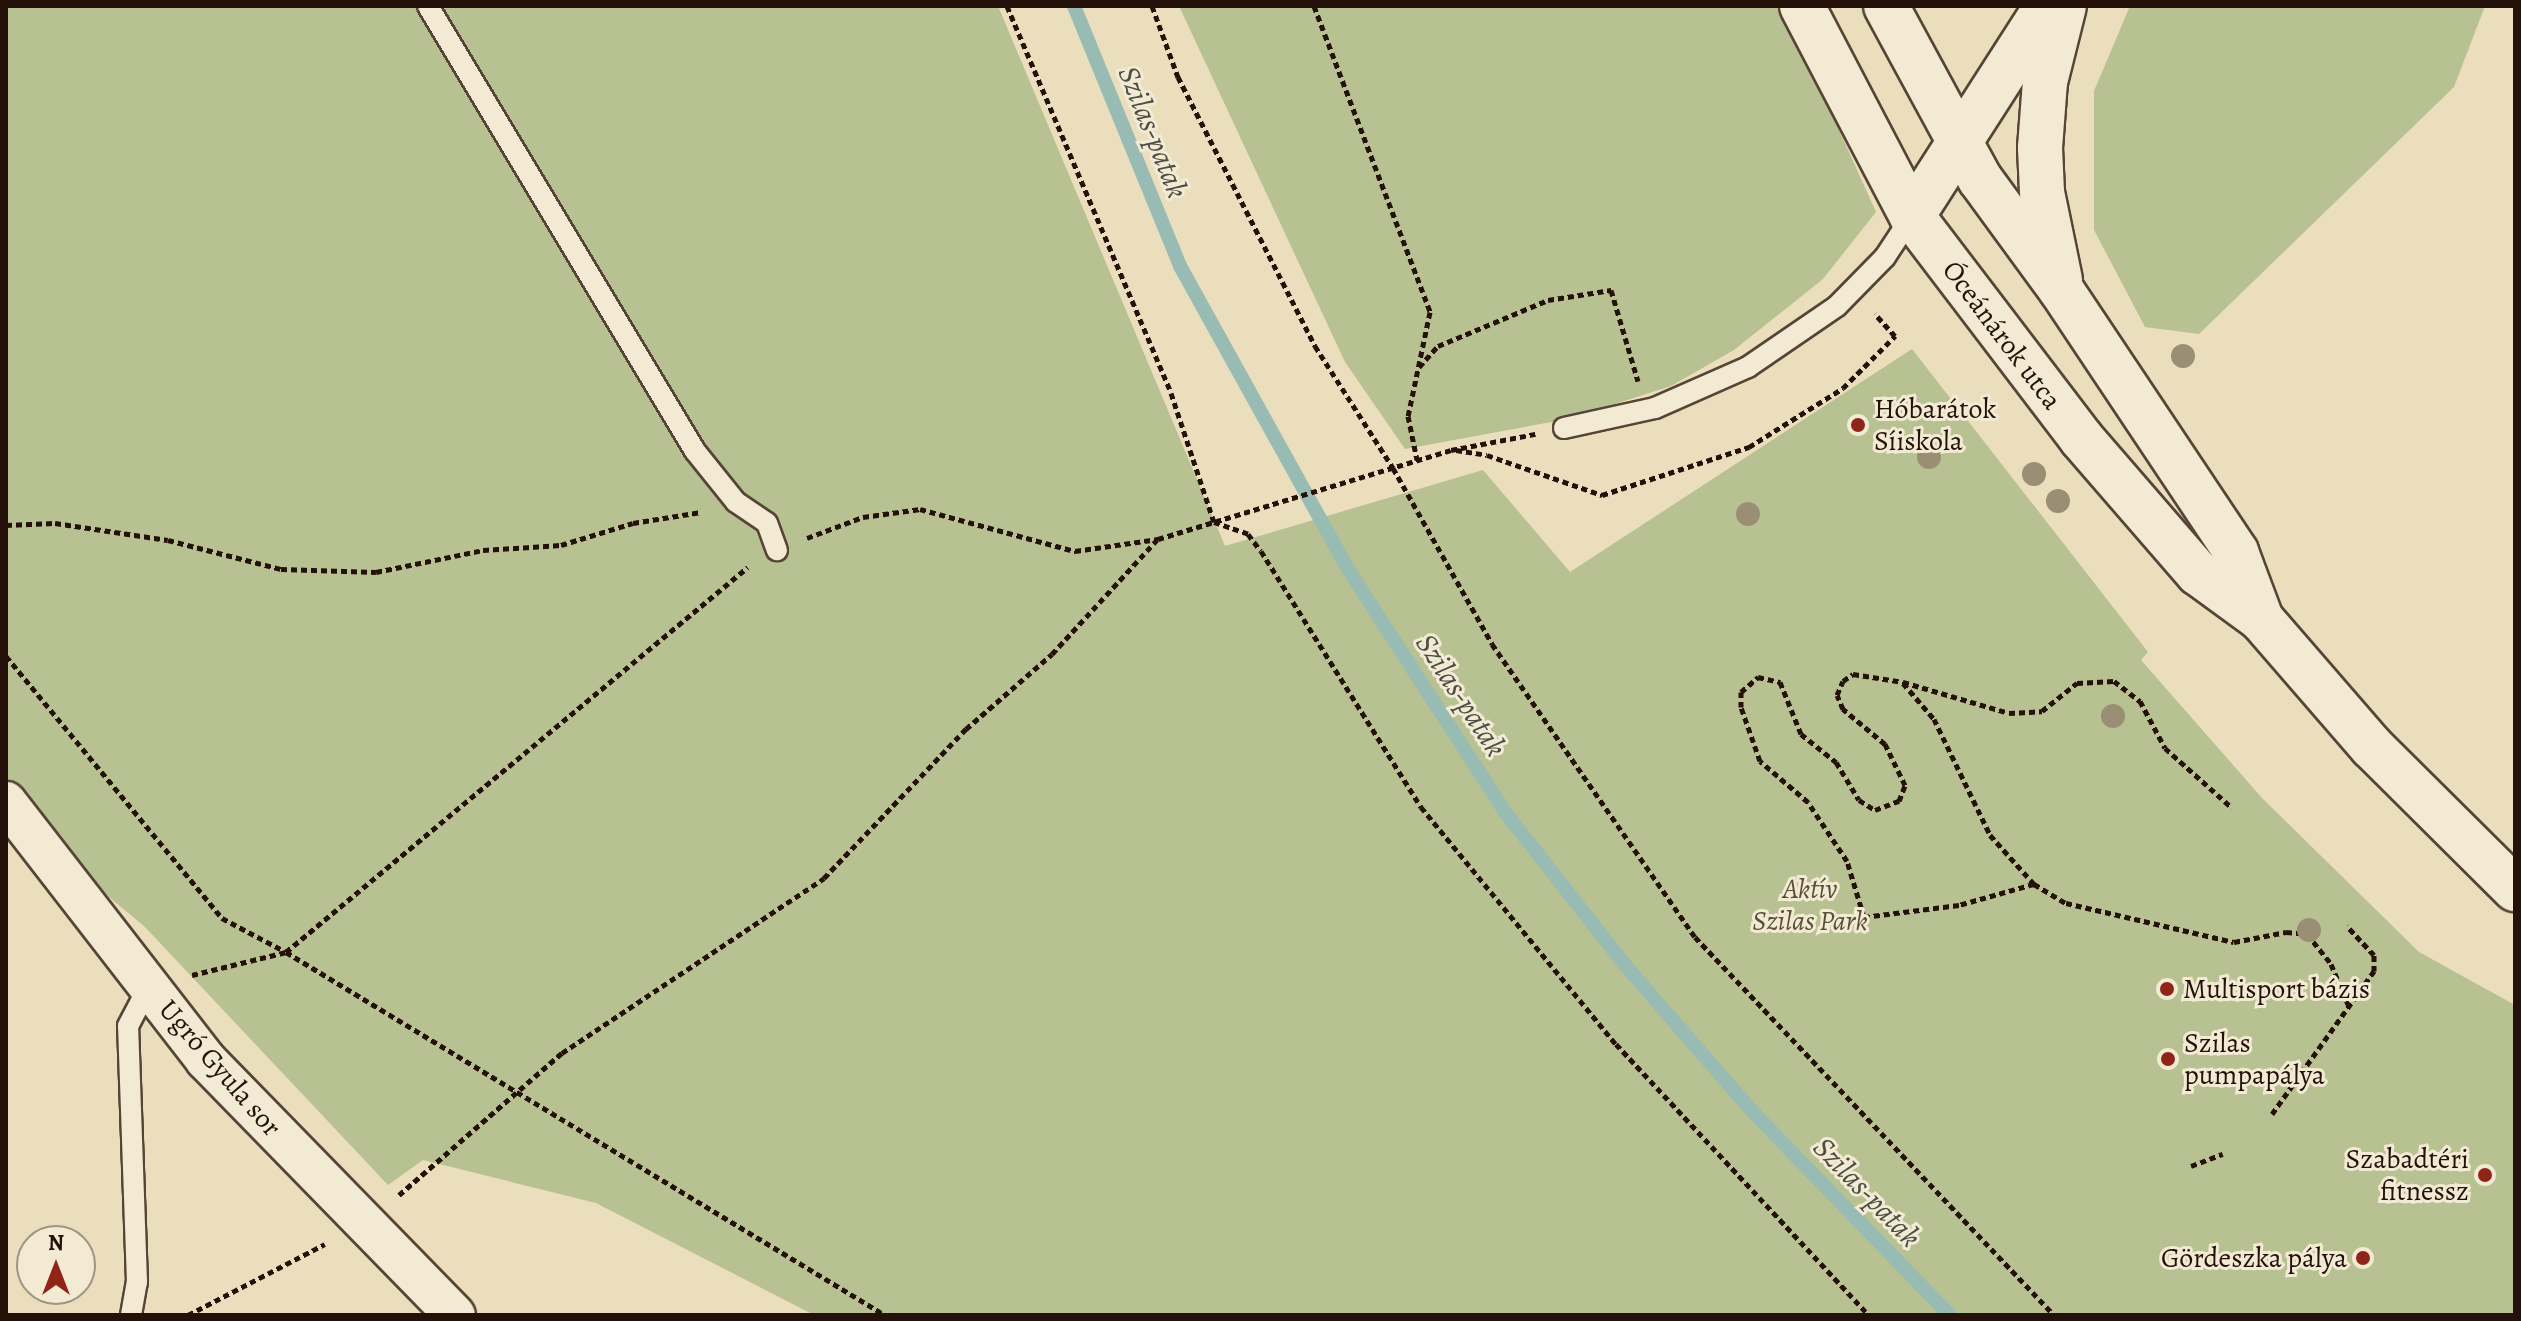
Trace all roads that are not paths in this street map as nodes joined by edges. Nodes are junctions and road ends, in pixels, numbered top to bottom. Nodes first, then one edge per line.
1 (428, 6) edge
2 (1802, 6) edge
3 (1886, 6) edge
4 (2047, 6) edge
5 (2064, 6) edge
6 (1959, 143) junction
7 (1875, 153) junction
8 (1912, 216) junction
9 (2062, 291) junction
10 (1564, 428) road end
11 (777, 550) road end
12 (2261, 619) junction
13 (6, 802) edge
14 (2515, 889) edge
15 (149, 986) junction
16 (131, 1315) edge
17 (455, 1315) edge

1 - 11 lane
2 - 7 street, Óceánárok utca
3 - 6 street, Óceánárok utca
4 - 6 street
5 - 9 street
6 - 7 street
6 - 8 street
6 - 9 street, Óceánárok utca
7 - 8 street, Óceánárok utca
8 - 10 lane
8 - 12 street, Óceánárok utca
9 - 12 street, Óceánárok utca
12 - 14 street, Óceánárok utca
13 - 15 street, Ugró Gyula sor
15 - 16 lane
15 - 17 street, Ugró Gyula sor

